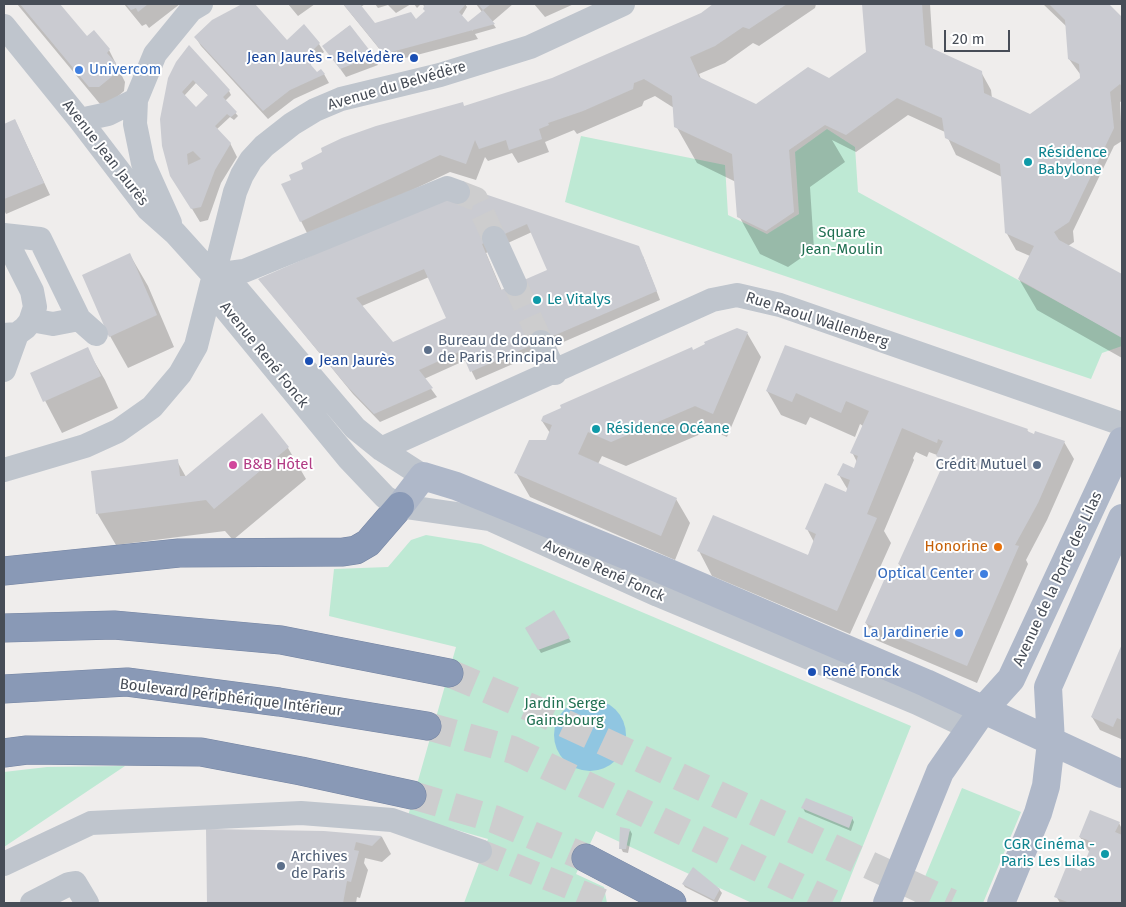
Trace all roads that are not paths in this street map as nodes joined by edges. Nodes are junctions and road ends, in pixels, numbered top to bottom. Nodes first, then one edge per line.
1 (201, 4) edge
2 (623, 4) edge
3 (4, 26) edge
4 (136, 100) junction
5 (80, 120) junction
6 (458, 192) tunnel mouth
7 (175, 233) junction
8 (4, 236) edge
9 (494, 238) tunnel mouth
10 (213, 274) junction
11 (515, 284) tunnel mouth
12 (17, 330) edge
13 (540, 342) tunnel mouth
14 (4, 370) edge
15 (555, 373) junction
16 (1122, 424) edge
17 (1122, 441) edge
18 (381, 449) junction
19 (4, 470) edge
20 (423, 476) junction
21 (400, 506) junction
22 (1122, 518) edge
23 (4, 571) edge
24 (4, 628) edge
25 (449, 674) tunnel mouth
26 (4, 689) edge
27 (977, 719) junction
28 (427, 726) tunnel mouth
29 (1051, 742) junction
30 (4, 753) edge
31 (1122, 774) edge
32 (412, 795) tunnel mouth
33 (480, 850) tunnel mouth
34 (586, 858) tunnel mouth
35 (4, 864) edge
36 (32, 903) edge
37 (87, 903) edge
38 (672, 903) edge
39 (887, 903) edge
40 (1001, 903) edge

1 - 4 street
2 - 10 street, Avenue du Belvédère
3 - 5 street, Avenue Jean Jaurès
4 - 5 street
4 - 7 street
5 - 7 street, Avenue Jean Jaurès
6 - 10 street
7 - 10 street, Avenue Jean Jaurès
8 - 12 street
8 - 12 street
9 - 11 street
10 - 18 street, Avenue René Fonck
10 - 19 street, Avenue du Belvédère
10 - 21 street, Avenue René Fonck
12 - 14 street
13 - 15 street
15 - 16 street, Rue Raoul Wallenberg
15 - 18 street, Rue Raoul Wallenberg
17 - 27 main road, Avenue de la Porte des Lilas
18 - 20 street, Avenue René Fonck
20 - 21 main road
20 - 27 main road, Avenue René Fonck
21 - 23 highway
21 - 27 street, Avenue René Fonck
22 - 29 main road
24 - 25 highway
26 - 28 highway, Boulevard Périphérique Intérieur
27 - 29 main road
27 - 39 main road, Avenue de la Porte des Lilas
29 - 31 main road
29 - 40 main road
30 - 32 highway
33 - 35 street
34 - 38 highway
36 - 37 street

